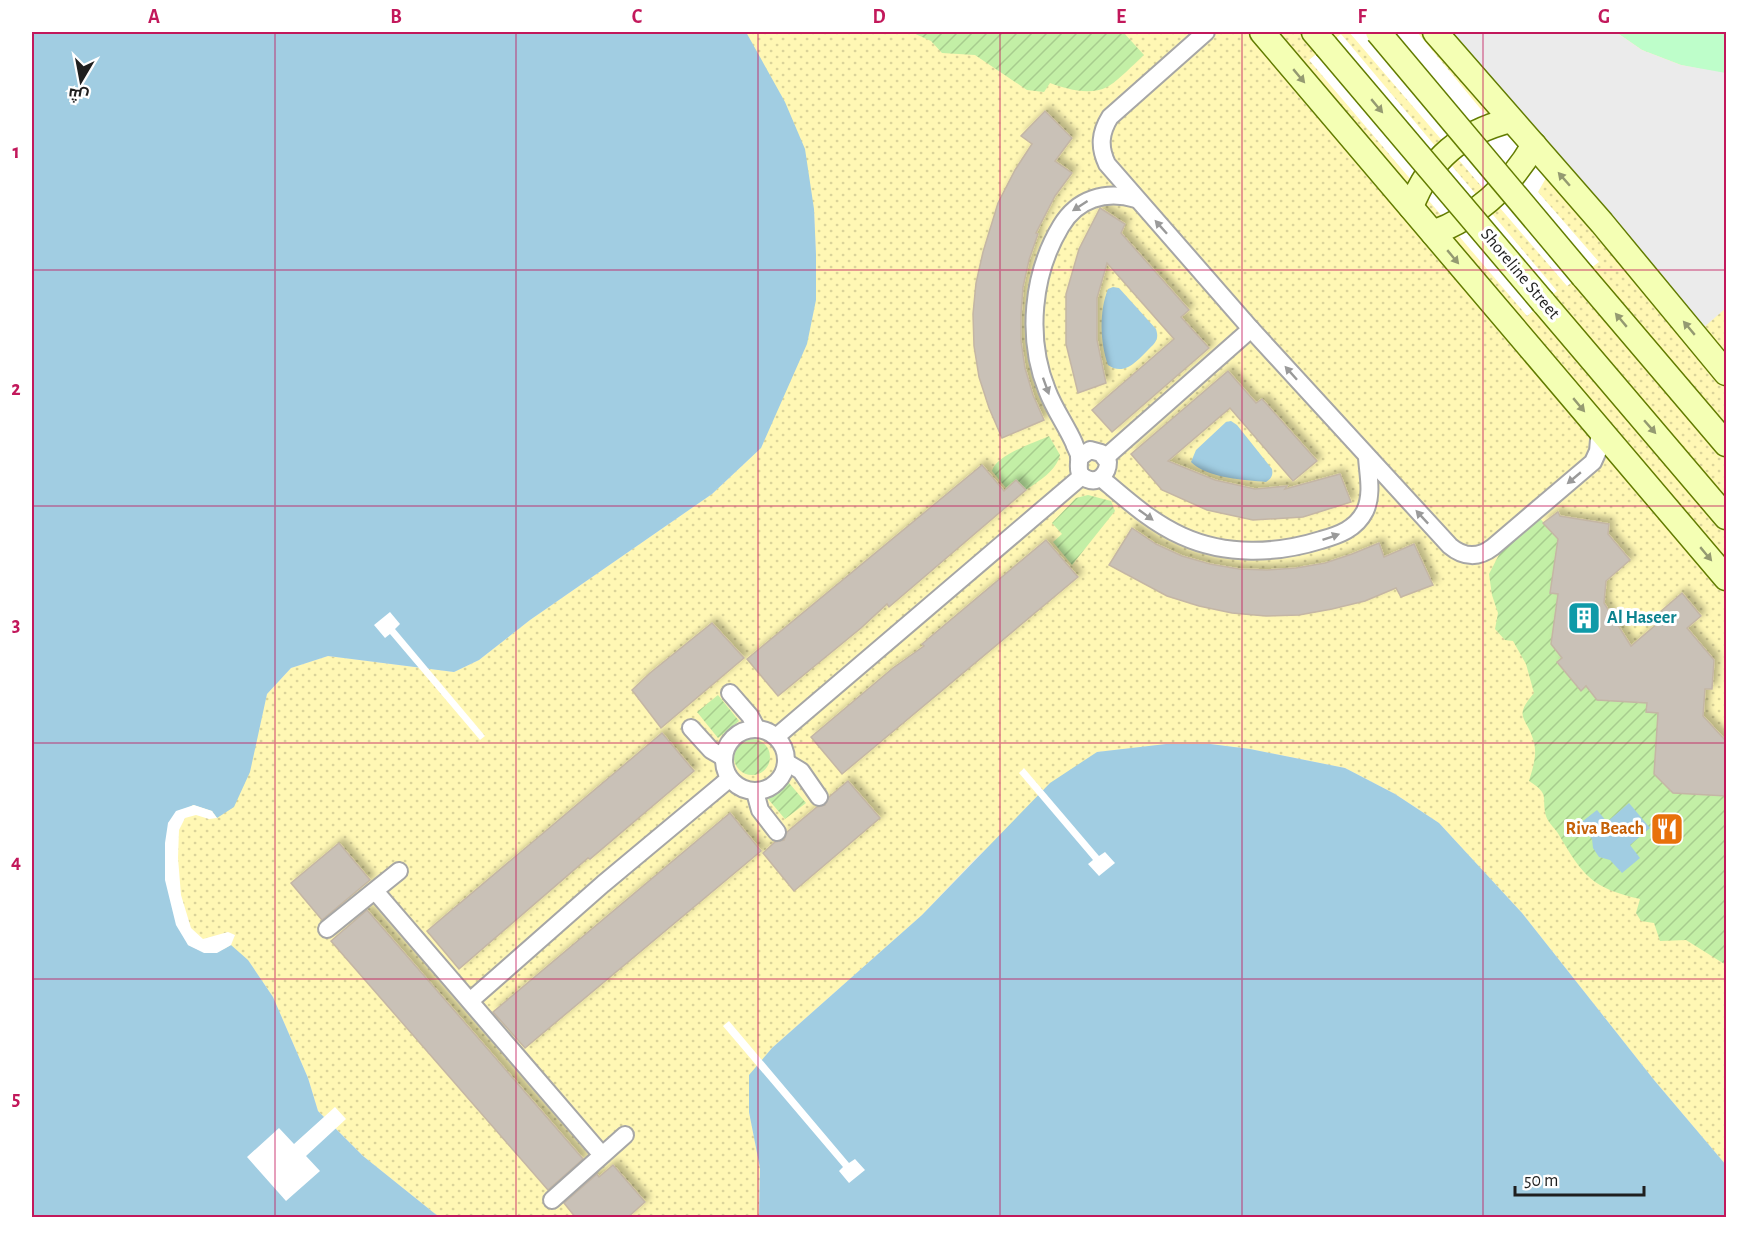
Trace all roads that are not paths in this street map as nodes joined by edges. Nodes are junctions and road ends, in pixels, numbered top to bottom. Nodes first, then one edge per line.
1 (1206, 32) edge
2 (1262, 32) edge
3 (1378, 32) edge
4 (1435, 32) edge
5 (1320, 39) edge
6 (1511, 120) junction
7 (1534, 145) junction
8 (1136, 199) junction
9 (1410, 207) junction
10 (1433, 232) junction
11 (1251, 329) junction
12 (1726, 373) edge
13 (1600, 429) junction
14 (1726, 444) edge
15 (1106, 457) junction
16 (1367, 457) junction
17 (1079, 458) junction
18 (1082, 476) junction
19 (1101, 478) junction
20 (1726, 517) edge
21 (1726, 578) edge
22 (730, 693) dead end
23 (691, 728) dead end
24 (757, 729) junction
25 (776, 737) junction
26 (723, 757) junction
27 (786, 762) junction
28 (729, 779) junction
29 (755, 792) junction
30 (819, 797) dead end
31 (777, 832) dead end
32 (399, 871) dead end
33 (375, 891) junction
34 (327, 929) dead end
35 (470, 1001) junction
36 (625, 1135) dead end
37 (602, 1155) junction
38 (552, 1200) dead end

1 - 8 street
2 -> 9 street
14 -> 3 street, bridge
4 - 6 street
5 -> 20 street, Shoreline Street, bridge
6 - 7 street
6 - 9 street
7 - 10 street
12 -> 7 street
11 -> 8 street
8 -> 17 street
9 - 10 street
10 -> 13 street
11 - 15 street
16 -> 11 street
13 -> 16 street
13 -> 21 street
15 - 17 street
15 - 19 street
19 -> 16 street
17 - 18 street
18 - 19 street
18 - 25 street
22 - 24 street
23 - 26 street
24 - 25 street
24 - 26 street
25 - 27 street
26 - 28 street
27 - 29 street
27 - 30 street
28 - 29 street
28 - 35 street
29 - 31 street
32 - 33 street
33 - 34 street
33 - 35 street
35 - 37 street
36 - 37 street
37 - 38 street

